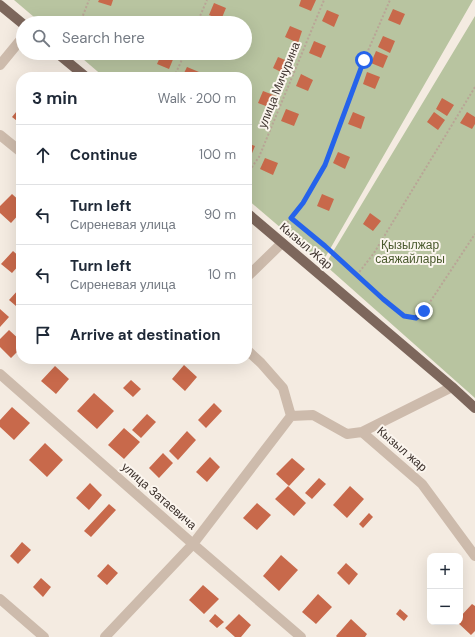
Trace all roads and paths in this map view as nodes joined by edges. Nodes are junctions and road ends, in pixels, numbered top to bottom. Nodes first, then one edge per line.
1 (89, 0) edge
2 (207, 0) edge
3 (324, 0) edge
4 (390, 0) edge
5 (0, 5) edge
6 (83, 16) edge
7 (200, 16) edge
8 (16, 18) edge
9 (16, 46) edge
10 (65, 60) edge
11 (182, 60) edge
12 (0, 65) edge
13 (80, 72) edge
14 (176, 72) edge
15 (475, 87) edge
16 (0, 135) edge
17 (16, 148) edge
18 (252, 167) edge
19 (252, 217) edge
20 (291, 218) junction
21 (475, 234) edge
22 (278, 240) junction
23 (252, 271) edge
24 (357, 275) junction
25 (252, 350) edge
26 (252, 355) edge
27 (261, 363) junction
28 (0, 374) edge
29 (452, 387) junction
30 (475, 408) edge
31 (291, 416) junction
32 (362, 432) junction
33 (193, 544) junction
34 (475, 556) edge
35 (0, 599) edge
36 (44, 637) edge
37 (105, 637) edge
38 (301, 637) edge

1 - 6 path
2 - 7 path
3 - 18 path, улица Мичурина
4 - 20 path
5 - 8 main road
9 - 12 street
10 - 13 main road
11 - 14 path
15 - 24 path
16 - 17 street
19 - 22 main road, Кызыл Жар
20 - 22 path
20 - 24 path
21 - 24 path
22 - 23 street
22 - 29 main road, Кызыл Жар
25 - 27 street
26 - 27 street
27 - 31 street
28 - 33 street, улица Затаевича
29 - 30 main road, Кызыл Жар
29 - 32 street
31 - 32 street, Кызыл жар
31 - 33 street
32 - 34 street, Кызыл жар
33 - 37 street
33 - 38 street, улица Затаевича
35 - 36 street

